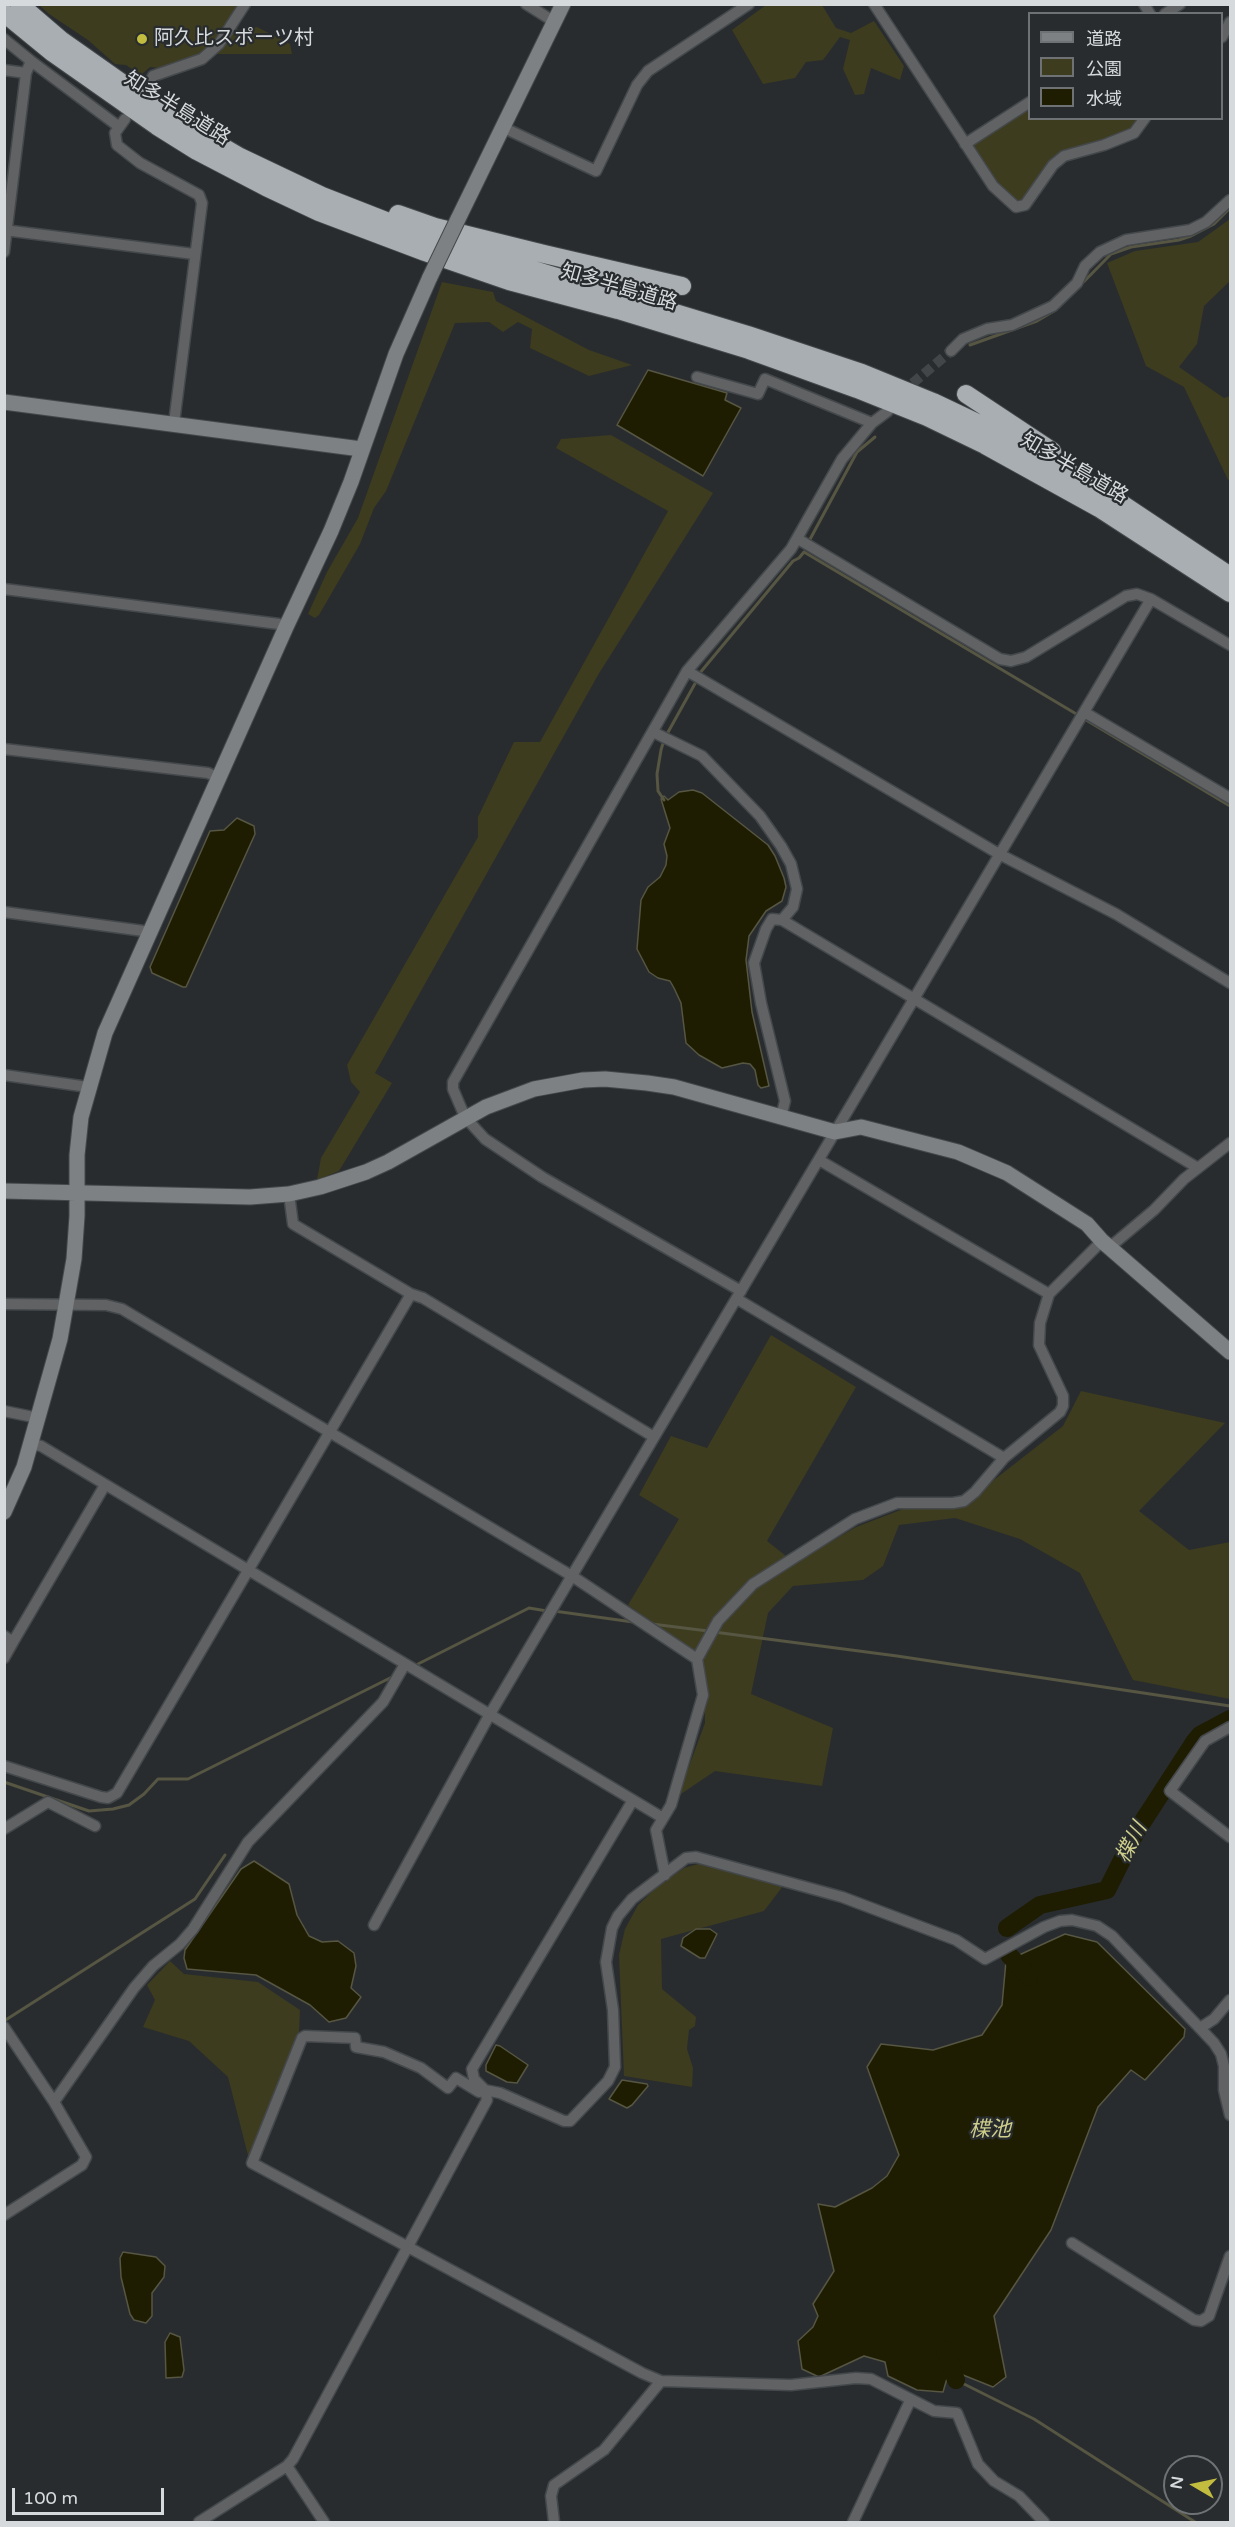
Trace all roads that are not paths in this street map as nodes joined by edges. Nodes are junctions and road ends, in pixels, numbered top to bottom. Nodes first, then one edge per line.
1 (19, 4) edge
2 (245, 4) edge
3 (563, 4) edge
4 (749, 4) edge
5 (874, 4) edge
6 (530, 5) edge
7 (4, 13) edge
8 (554, 21) junction
9 (4, 39) edge
10 (31, 62) junction
11 (4, 70) edge
12 (26, 73) junction
13 (145, 91) dead end
14 (1028, 103) edge
15 (1144, 120) edge
16 (502, 127) junction
17 (965, 144) junction
18 (274, 173) junction
19 (1230, 200) edge
20 (6, 230) edge
21 (4, 252) edge
22 (194, 254) junction
23 (682, 286) dead end
24 (951, 351) tunnel mouth
25 (697, 377) dead end
26 (966, 394) dead end
27 (4, 402) edge
28 (888, 411) dead end
29 (174, 423) junction
30 (872, 423) junction
31 (361, 449) junction
32 (1158, 527) junction
33 (798, 538) junction
34 (1230, 576) edge
35 (4, 589) edge
36 (1230, 593) edge
37 (1151, 599) junction
38 (286, 627) junction
39 (1230, 645) edge
40 (687, 671) junction
41 (1084, 712) junction
42 (653, 732) junction
43 (4, 749) edge
44 (219, 778) junction
45 (1230, 798) edge
46 (999, 854) junction
47 (4, 912) edge
48 (782, 920) junction
49 (151, 932) junction
50 (1230, 983) edge
51 (915, 999) junction
52 (4, 1075) edge
53 (88, 1087) junction
54 (465, 1117) junction
55 (781, 1117) junction
56 (835, 1132) junction
57 (1230, 1143) edge
58 (819, 1160) junction
59 (1198, 1168) junction
60 (4, 1191) edge
61 (77, 1193) junction
62 (289, 1194) junction
63 (1106, 1244) junction
64 (411, 1294) junction
65 (1049, 1294) junction
66 (739, 1295) junction
67 (4, 1304) edge
68 (67, 1305) junction
69 (1230, 1352) edge
70 (4, 1411) edge
71 (38, 1418) junction
72 (330, 1432) junction
73 (654, 1437) junction
74 (31, 1444) junction
75 (1004, 1458) junction
76 (105, 1485) junction
77 (4, 1512) edge
78 (247, 1571) junction
79 (572, 1576) junction
80 (9, 1639) edge
81 (4, 1658) edge
82 (697, 1659) junction
83 (405, 1664) junction
84 (490, 1714) junction
85 (1230, 1727) edge
86 (4, 1766) edge
87 (633, 1800) junction
88 (663, 1818) junction
89 (95, 1826) dead end
90 (4, 1829) edge
91 (1230, 1837) edge
92 (665, 1875) junction
93 (374, 1925) dead end
94 (1230, 2000) edge
95 (5, 2028) edge
96 (1200, 2028) junction
97 (485, 2090) junction
98 (54, 2102) junction
99 (1230, 2115) edge
100 (4, 2215) edge
101 (1072, 2243) dead end
102 (408, 2247) junction
103 (1230, 2256) edge
104 (661, 2381) junction
105 (910, 2401) junction
106 (287, 2466) junction
107 (199, 2523) edge
108 (324, 2523) edge
109 (554, 2523) edge
110 (853, 2523) edge
111 (1044, 2523) edge

1 - 18 highway, 知多半島道路
2 - 13 street
3 - 8 street
4 - 16 street
5 - 17 street
6 - 8 street
7 - 36 highway, 知多半島道路
8 - 16 street
9 - 10 street
10 - 12 street
10 - 22 street
11 - 12 street
12 - 20 street
14 - 17 street
15 - 17 street
16 - 31 street, bridge
18 - 23 highway
18 - 32 highway, 知多半島道路
19 - 24 street
20 - 21 street
20 - 22 street
22 - 29 street
25 - 30 street
26 - 32 highway
27 - 29 street
28 - 30 street
29 - 31 street
30 - 33 street
31 - 38 street
32 - 34 highway, 知多半島道路
33 - 37 street
33 - 40 street
35 - 38 street
37 - 39 street
37 - 41 street
38 - 44 street
40 - 42 street
40 - 46 street
41 - 45 street
41 - 46 street
42 - 48 street
42 - 54 street
43 - 44 street
44 - 49 street
46 - 50 street
46 - 51 street
47 - 49 street
48 - 51 street
48 - 55 street
49 - 53 street
51 - 56 street
51 - 59 street
52 - 53 street
53 - 61 street
54 - 55 street
54 - 62 street
54 - 66 street
55 - 56 street
56 - 58 street
56 - 63 street
57 - 59 street
58 - 65 street
58 - 66 street
59 - 63 street
60 - 61 street
61 - 62 street
61 - 68 street
62 - 64 street
63 - 65 street
63 - 69 street
64 - 72 street
64 - 73 street
65 - 75 street
66 - 73 street
66 - 75 street
67 - 68 street
68 - 71 street
68 - 72 street
70 - 71 street
71 - 74 street
72 - 78 street
72 - 79 street
73 - 79 street
74 - 76 street
74 - 77 street
75 - 82 street
76 - 78 street
76 - 80 street
78 - 83 street
78 - 86 street
79 - 82 street
79 - 84 street
80 - 81 street
82 - 88 street
83 - 84 street
83 - 98 street
84 - 87 street
84 - 93 street
85 - 91 street
87 - 88 street
87 - 97 street
88 - 92 street
89 - 90 street
92 - 96 street
92 - 97 street
94 - 96 street
95 - 98 street
96 - 99 street
97 - 102 street
97 - 102 street
98 - 100 street
101 - 103 street
102 - 104 street
102 - 106 street
104 - 105 street
104 - 109 street
105 - 110 street
105 - 111 street
106 - 107 street
106 - 108 street

